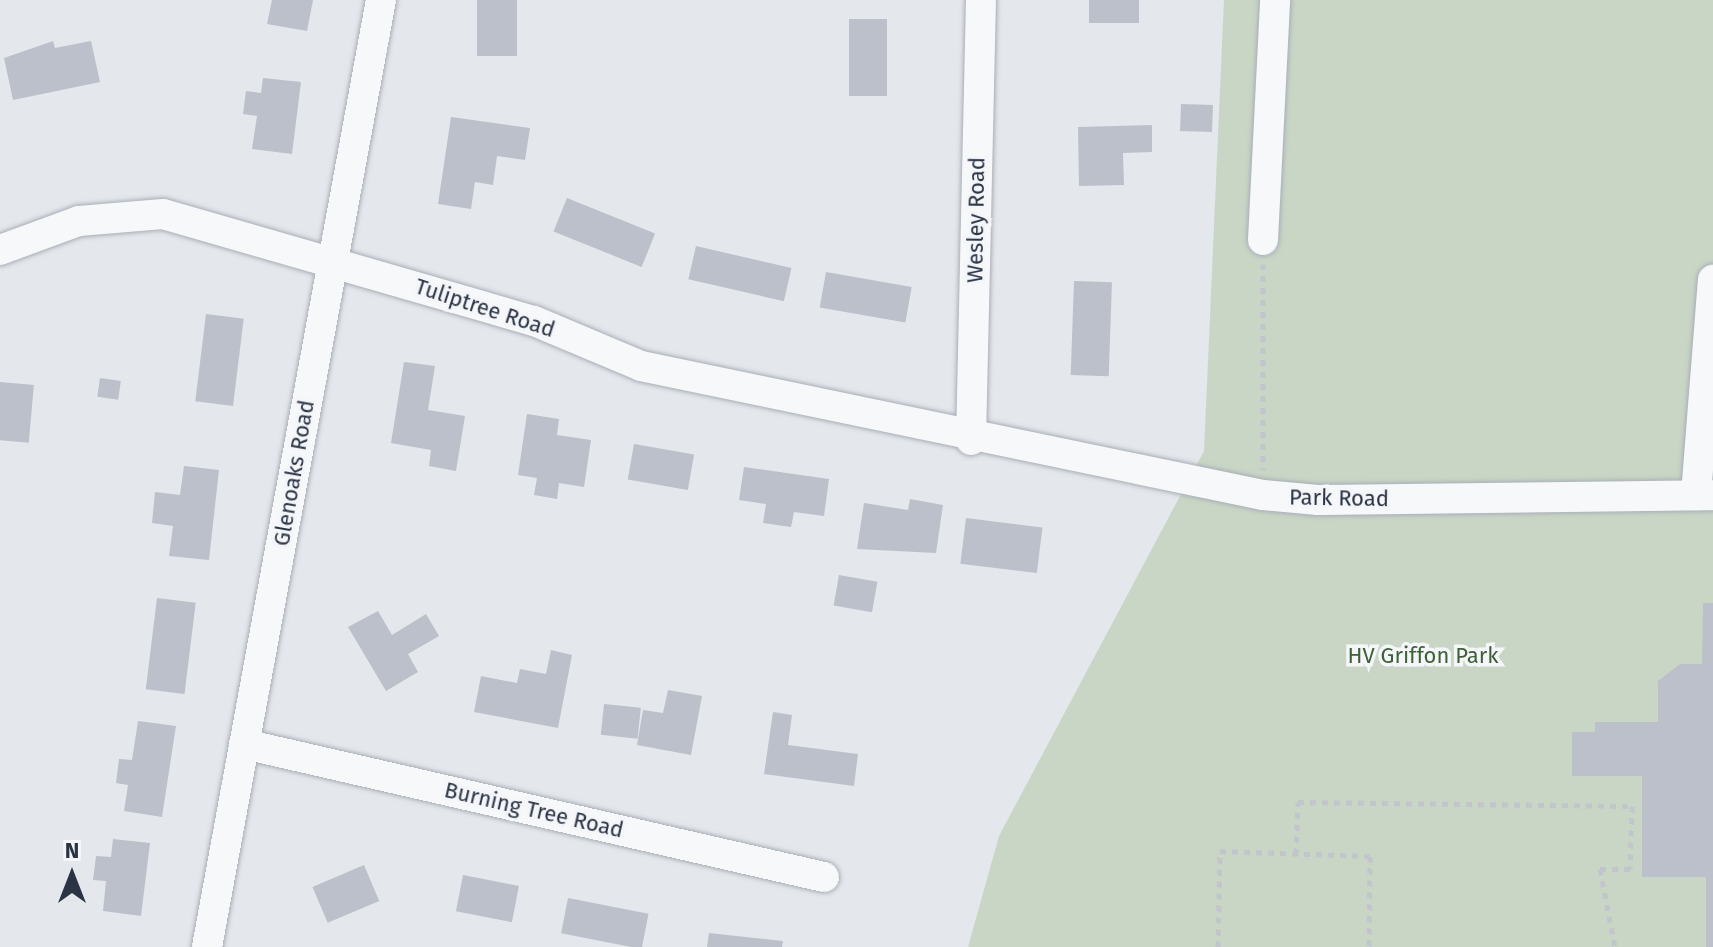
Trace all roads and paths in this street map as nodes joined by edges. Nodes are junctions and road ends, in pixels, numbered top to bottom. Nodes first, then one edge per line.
1 (381, 0) edge
2 (981, 0) edge
3 (1275, 0) edge
4 (1263, 240) joint
5 (0, 250) edge
6 (333, 262) junction
7 (1713, 280) edge
8 (971, 440) junction
9 (1263, 495) junction
10 (1704, 495) edge
11 (244, 744) junction
12 (1296, 854) junction
13 (824, 877) dead end
14 (207, 947) edge
15 (1218, 947) edge
16 (1369, 947) edge
17 (1615, 947) edge

1 - 6 street, Glenoaks Road
2 - 8 street, Wesley Road
3 - 4 street
4 - 9 path
5 - 6 street, Tuliptree Road
6 - 8 street, Tuliptree Road
6 - 11 street, Glenoaks Road
7 - 10 street
8 - 9 street, Park Road
9 - 10 street, Park Road
11 - 13 street, Burning Tree Road
11 - 14 street, Glenoaks Road
12 - 15 path
12 - 16 path
12 - 17 path

